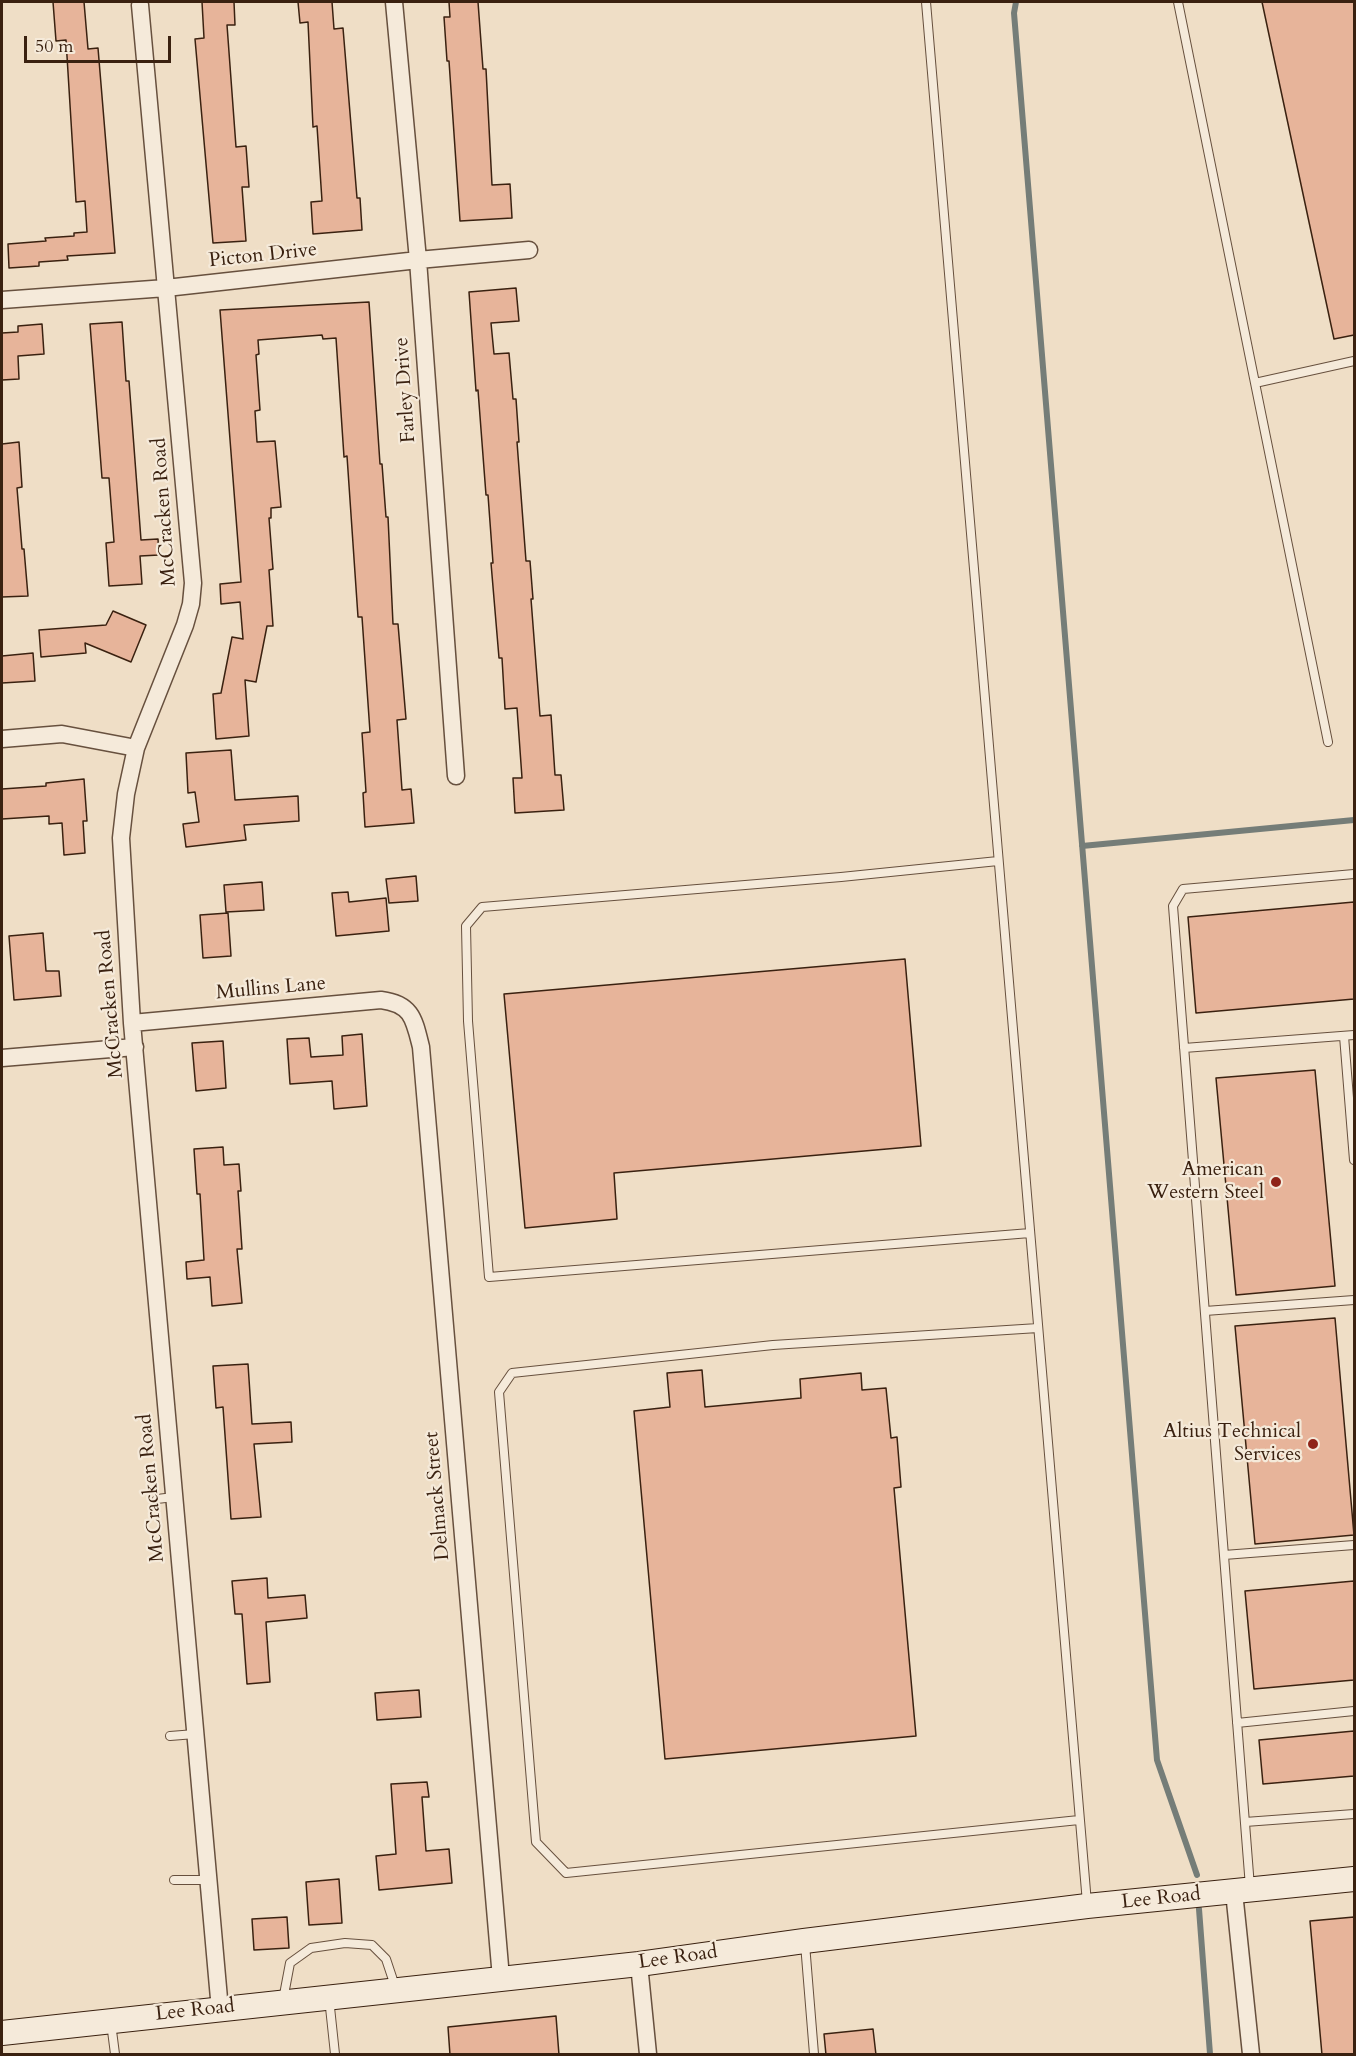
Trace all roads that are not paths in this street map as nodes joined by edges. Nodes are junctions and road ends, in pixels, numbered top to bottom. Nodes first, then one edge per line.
1 (394, 2) edge
2 (926, 2) edge
3 (1178, 2) edge
4 (140, 5) dead end
5 (529, 250) dead end
6 (418, 260) junction
7 (166, 288) junction
8 (2, 300) edge
9 (1354, 361) edge
10 (1256, 382) junction
11 (2, 739) edge
12 (1328, 742) dead end
13 (136, 748) junction
14 (456, 776) dead end
15 (998, 861) junction
16 (1354, 874) edge
17 (410, 1012) joint
18 (132, 1023) junction
19 (1354, 1035) edge
20 (1344, 1036) junction
21 (135, 1047) junction
22 (1184, 1048) junction
23 (2, 1058) edge
24 (1354, 1160) edge
25 (1030, 1233) junction
26 (1354, 1300) edge
27 (1205, 1311) junction
28 (1038, 1328) junction
29 (174, 1497) junction
30 (157, 1499) dead end
31 (1354, 1545) edge
32 (1224, 1555) junction
33 (1354, 1711) edge
34 (1237, 1723) junction
35 (195, 1734) junction
36 (170, 1736) dead end
37 (1354, 1814) edge
38 (1079, 1820) junction
39 (1245, 1822) junction
40 (1354, 1879) edge
41 (174, 1880) dead end
42 (208, 1880) junction
43 (1242, 1891) junction
44 (1087, 1906) junction
45 (804, 1941) junction
46 (639, 1964) junction
47 (501, 1978) junction
48 (396, 1989) junction
49 (328, 1996) junction
50 (283, 2001) junction
51 (220, 2010) junction
52 (111, 2020) junction
53 (2, 2033) edge
54 (115, 2055) edge
55 (334, 2055) edge
56 (648, 2055) edge
57 (814, 2055) edge
58 (1251, 2055) edge

1 - 6 street, Farley Drive
2 - 15 lane
3 - 10 lane
4 - 7 street, McCracken Road
5 - 6 street, Picton Drive
6 - 7 street, Picton Drive
6 - 14 street, Farley Drive
7 - 8 street, Picton Drive
7 - 13 street, McCracken Road
9 - 10 lane
10 - 12 lane
11 - 13 street
13 - 18 street, McCracken Road
15 - 25 lane
15 - 25 lane
16 - 22 lane
17 - 18 street, Mullins Lane
17 - 47 street, Delmack Street
18 - 21 street, McCracken Road
19 - 20 lane
20 - 22 lane
20 - 24 lane
21 - 23 street
21 - 29 street, McCracken Road
22 - 27 lane
25 - 28 lane
26 - 27 lane
27 - 32 lane
28 - 38 lane
28 - 38 lane
29 - 30 lane
29 - 35 street, McCracken Road
31 - 32 lane
32 - 34 lane
33 - 34 lane
34 - 39 lane
35 - 36 lane
35 - 42 street, McCracken Road
37 - 39 lane
38 - 44 lane
39 - 43 lane
40 - 43 main road, Lee Road
41 - 42 lane
42 - 51 street, McCracken Road
43 - 44 main road, Lee Road
43 - 58 street
44 - 45 main road, Lee Road
45 - 46 main road, Lee Road
45 - 57 lane
46 - 47 main road, Lee Road
46 - 56 street
47 - 48 main road, Lee Road
48 - 49 main road, Lee Road
48 - 50 lane
49 - 50 main road, Lee Road
49 - 55 lane
50 - 51 main road, Lee Road
51 - 52 main road, Lee Road
52 - 53 main road, Lee Road
52 - 54 lane

